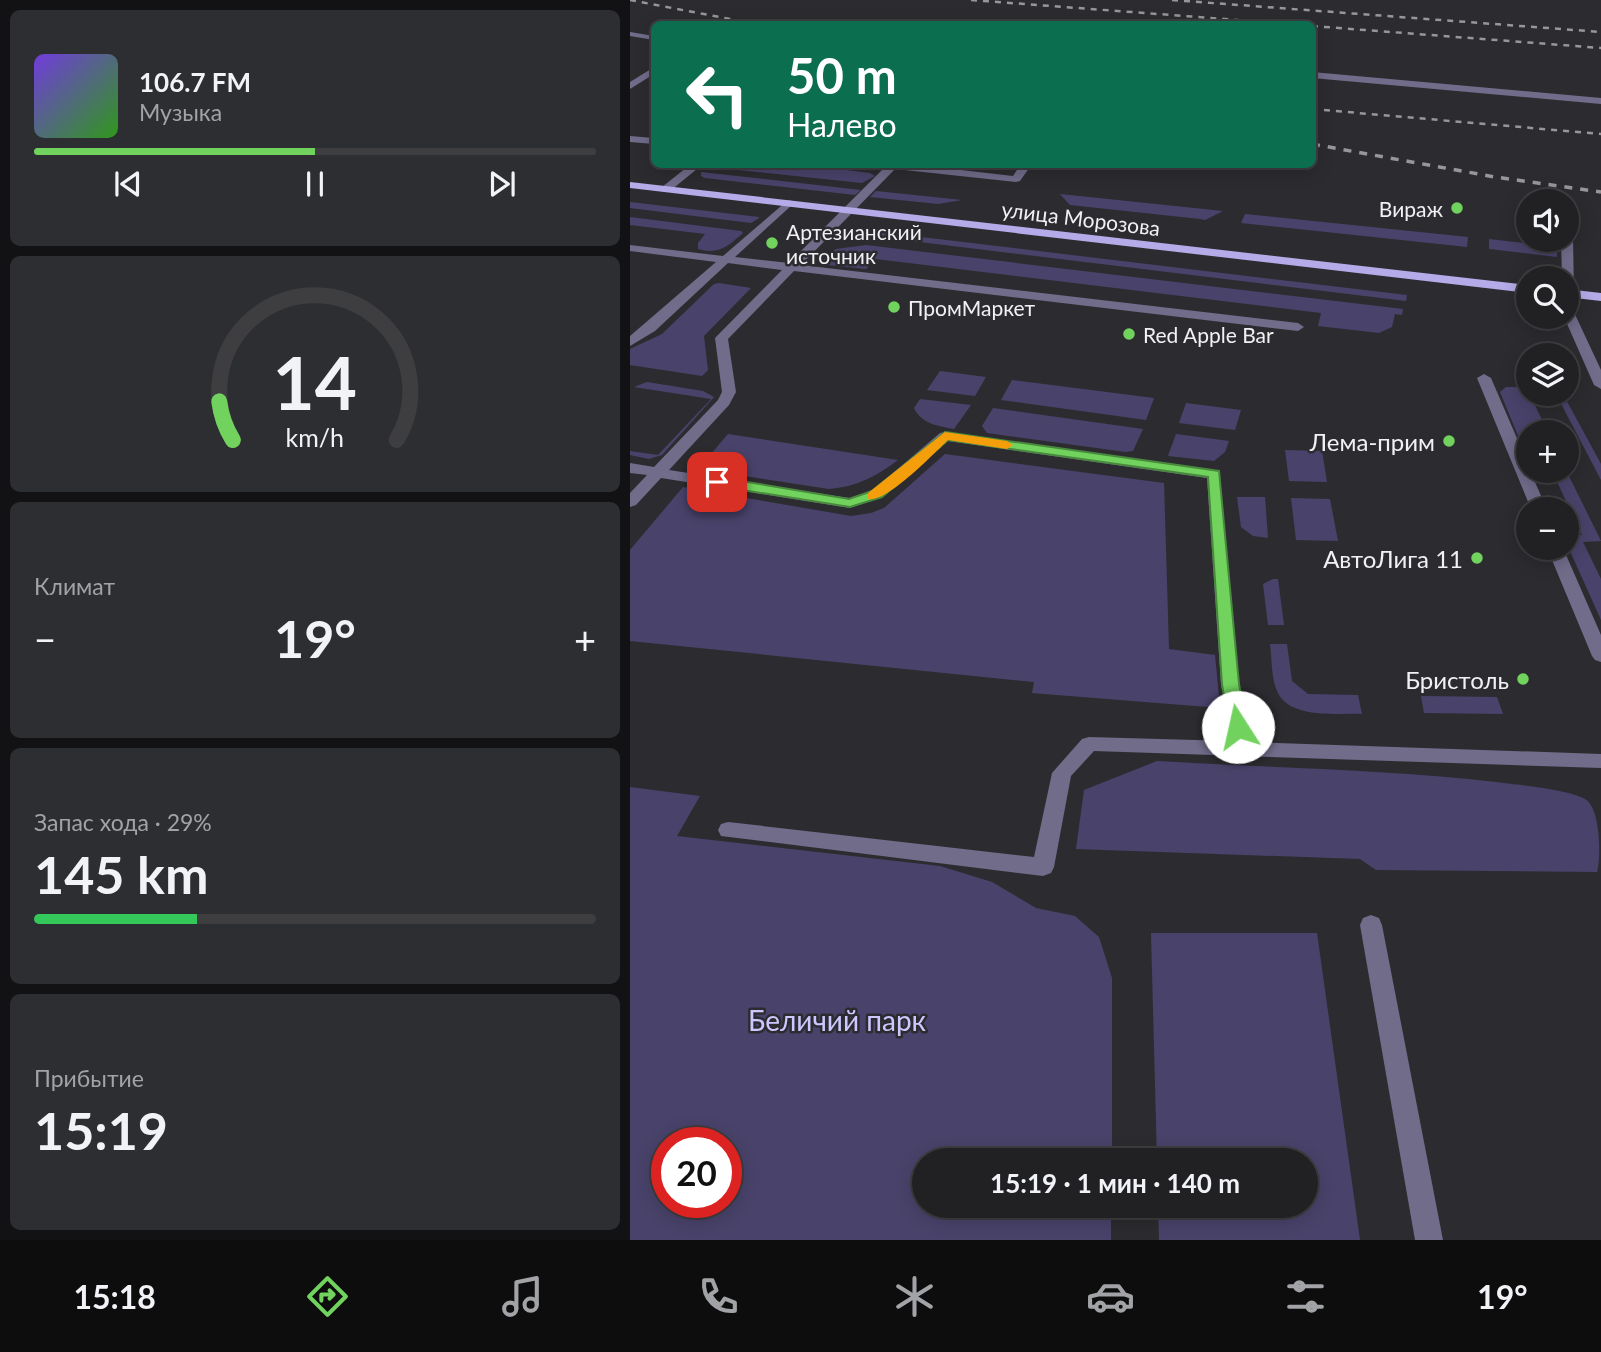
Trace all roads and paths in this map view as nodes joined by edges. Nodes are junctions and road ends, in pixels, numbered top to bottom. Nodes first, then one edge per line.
1 (630, 34) edge
2 (651, 38) edge
3 (651, 73) edge
4 (1316, 75) edge
5 (630, 86) edge
6 (1601, 101) edge
7 (630, 139) edge
8 (651, 141) edge
9 (693, 168) edge
10 (890, 168) edge
11 (913, 168) edge
12 (1024, 168) edge
13 (630, 185) edge
14 (666, 189) junction
15 (788, 203) junction
16 (848, 210) junction
17 (630, 248) edge
18 (726, 260) junction
19 (791, 268) junction
20 (1516, 288) edge
21 (1579, 294) edge
22 (1601, 297) edge
23 (1297, 327) dead end
24 (1576, 329) edge
25 (630, 342) edge
26 (1484, 378) dead end
27 (1601, 385) edge
28 (630, 468) edge
29 (658, 472) junction
30 (1534, 497) edge
31 (630, 502) edge
32 (1560, 560) edge
33 (1601, 656) edge
34 (1242, 749) junction
35 (1601, 761) edge
36 (727, 830) dead end
37 (1371, 925) dead end
38 (1429, 1240) edge

1 - 2 street
3 - 5 street
4 - 6 street
7 - 8 street
9 - 14 street
10 - 16 street
11 - 12 street
13 - 14 main road, улица Морозова
14 - 15 main road, улица Морозова
15 - 16 main road, улица Морозова
15 - 18 street
16 - 19 street
16 - 20 main road, улица Морозова
17 - 18 street
18 - 19 street
18 - 25 street
19 - 23 street
19 - 29 street
21 - 22 main road
24 - 27 street
26 - 30 street
28 - 29 street
29 - 31 street
29 - 34 street
32 - 33 street
34 - 35 street
34 - 36 street
37 - 38 street

